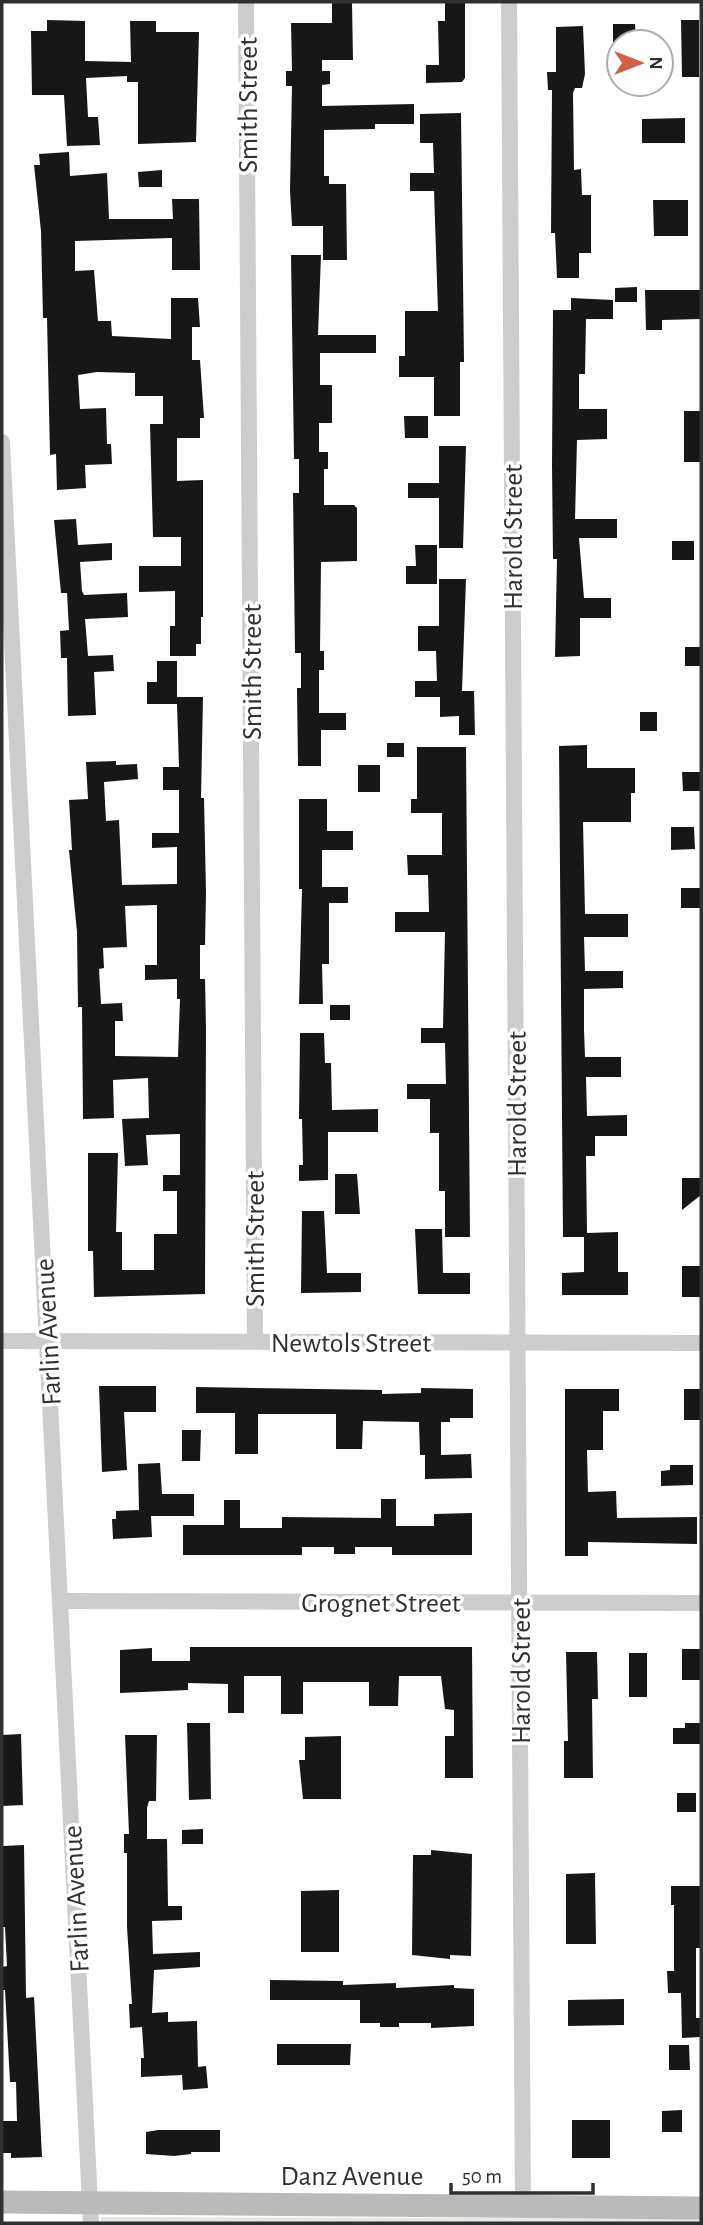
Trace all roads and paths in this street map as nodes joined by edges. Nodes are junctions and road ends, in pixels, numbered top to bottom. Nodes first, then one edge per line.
1 (246, 2) edge
2 (509, 2) edge
3 (2, 442) edge
4 (2, 1341) edge
5 (48, 1341) junction
6 (255, 1341) junction
7 (517, 1342) junction
8 (701, 1343) edge
9 (61, 1601) junction
10 (519, 1602) junction
11 (701, 1603) edge
12 (2, 2202) edge
13 (523, 2206) junction
14 (701, 2208) edge
15 (91, 2213) edge

1 - 6 street, Smith Street
2 - 7 street, Harold Street
3 - 5 street, Farlin Avenue
4 - 5 street, Newtols Street
5 - 6 street, Newtols Street
5 - 9 street, Farlin Avenue
6 - 7 street, Newtols Street
7 - 8 street, Newtols Street
7 - 10 street, Harold Street
9 - 10 street, Grognet Street
9 - 15 street, Farlin Avenue
10 - 11 street, Grognet Street
10 - 13 street, Harold Street
12 - 15 street, Danz Avenue
13 - 14 street, Danz Avenue
13 - 15 street, Danz Avenue

